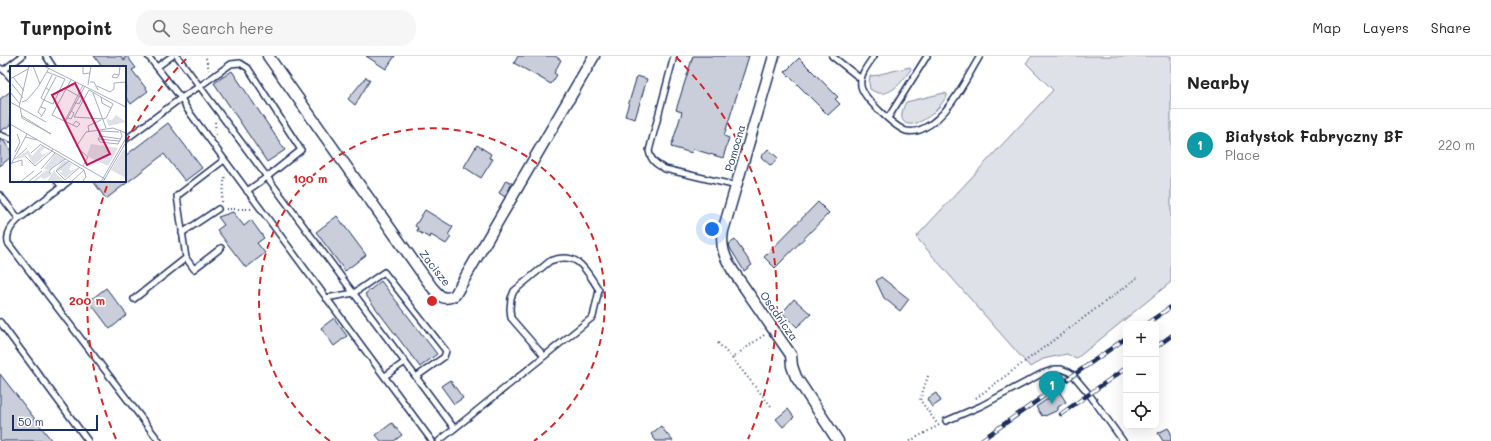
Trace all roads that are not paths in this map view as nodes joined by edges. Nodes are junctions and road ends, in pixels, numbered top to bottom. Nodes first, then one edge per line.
1 (22, 56) edge
2 (47, 56) edge
3 (148, 56) edge
4 (172, 56) edge
5 (177, 56) edge
6 (268, 56) edge
7 (594, 56) edge
8 (674, 56) edge
9 (774, 56) edge
10 (832, 56) edge
11 (874, 56) edge
12 (927, 56) edge
13 (980, 56) edge
14 (52, 66) edge
15 (157, 67) junction
16 (2, 69) edge
17 (10, 77) edge
18 (861, 79) junction
19 (200, 86) junction
20 (181, 98) junction
21 (888, 118) junction
22 (0, 135) edge
23 (10, 139) edge
24 (126, 139) edge
25 (225, 162) junction
26 (267, 177) junction
27 (58, 182) edge
28 (68, 182) edge
29 (737, 186) junction
30 (62, 187) junction
31 (247, 191) junction
32 (0, 195) edge
33 (218, 209) road end
34 (19, 218) junction
35 (182, 233) junction
36 (721, 246) joint
37 (221, 248) dead end
38 (186, 258) junction
39 (354, 294) junction
40 (326, 298) junction
41 (134, 299) dead end
42 (0, 322) edge
43 (544, 356) junction
44 (405, 362) junction
45 (385, 376) junction
46 (416, 377) junction
47 (946, 421) road end
48 (454, 428) junction
49 (88, 441) edge
50 (159, 441) edge
51 (432, 441) edge
52 (439, 441) edge
53 (838, 441) edge
54 (1123, 441) edge

1 - 16 lane
2 - 14 lane
3 - 15 lane
4 - 15 lane
5 - 19 lane
6 - 7 street, Zacisze
8 - 29 lane
9 - 29 street, Pomocna
10 - 18 lane
11 - 18 lane
12 - 21 lane
13 - 21 lane
15 - 20 lane
16 - 17 lane
18 - 21 lane
19 - 20 lane
19 - 26 lane
19 - 26 lane
20 - 24 lane
20 - 25 lane
22 - 23 lane
25 - 31 lane
25 - 35 lane
26 - 31 lane
26 - 39 lane
27 - 30 lane
28 - 30 lane
29 - 36 street, Pomocna
30 - 34 lane
31 - 40 lane
32 - 34 lane
33 - 35 lane
34 - 50 lane
35 - 38 lane
36 - 53 street, Osadnicza
37 - 38 lane
38 - 41 lane
39 - 40 lane
39 - 44 lane
39 - 46 lane
40 - 45 lane
42 - 49 lane
43 - 43 lane
43 - 48 lane
44 - 45 lane
44 - 46 lane
45 - 51 lane
46 - 48 lane
47 - 54 lane
48 - 52 lane

